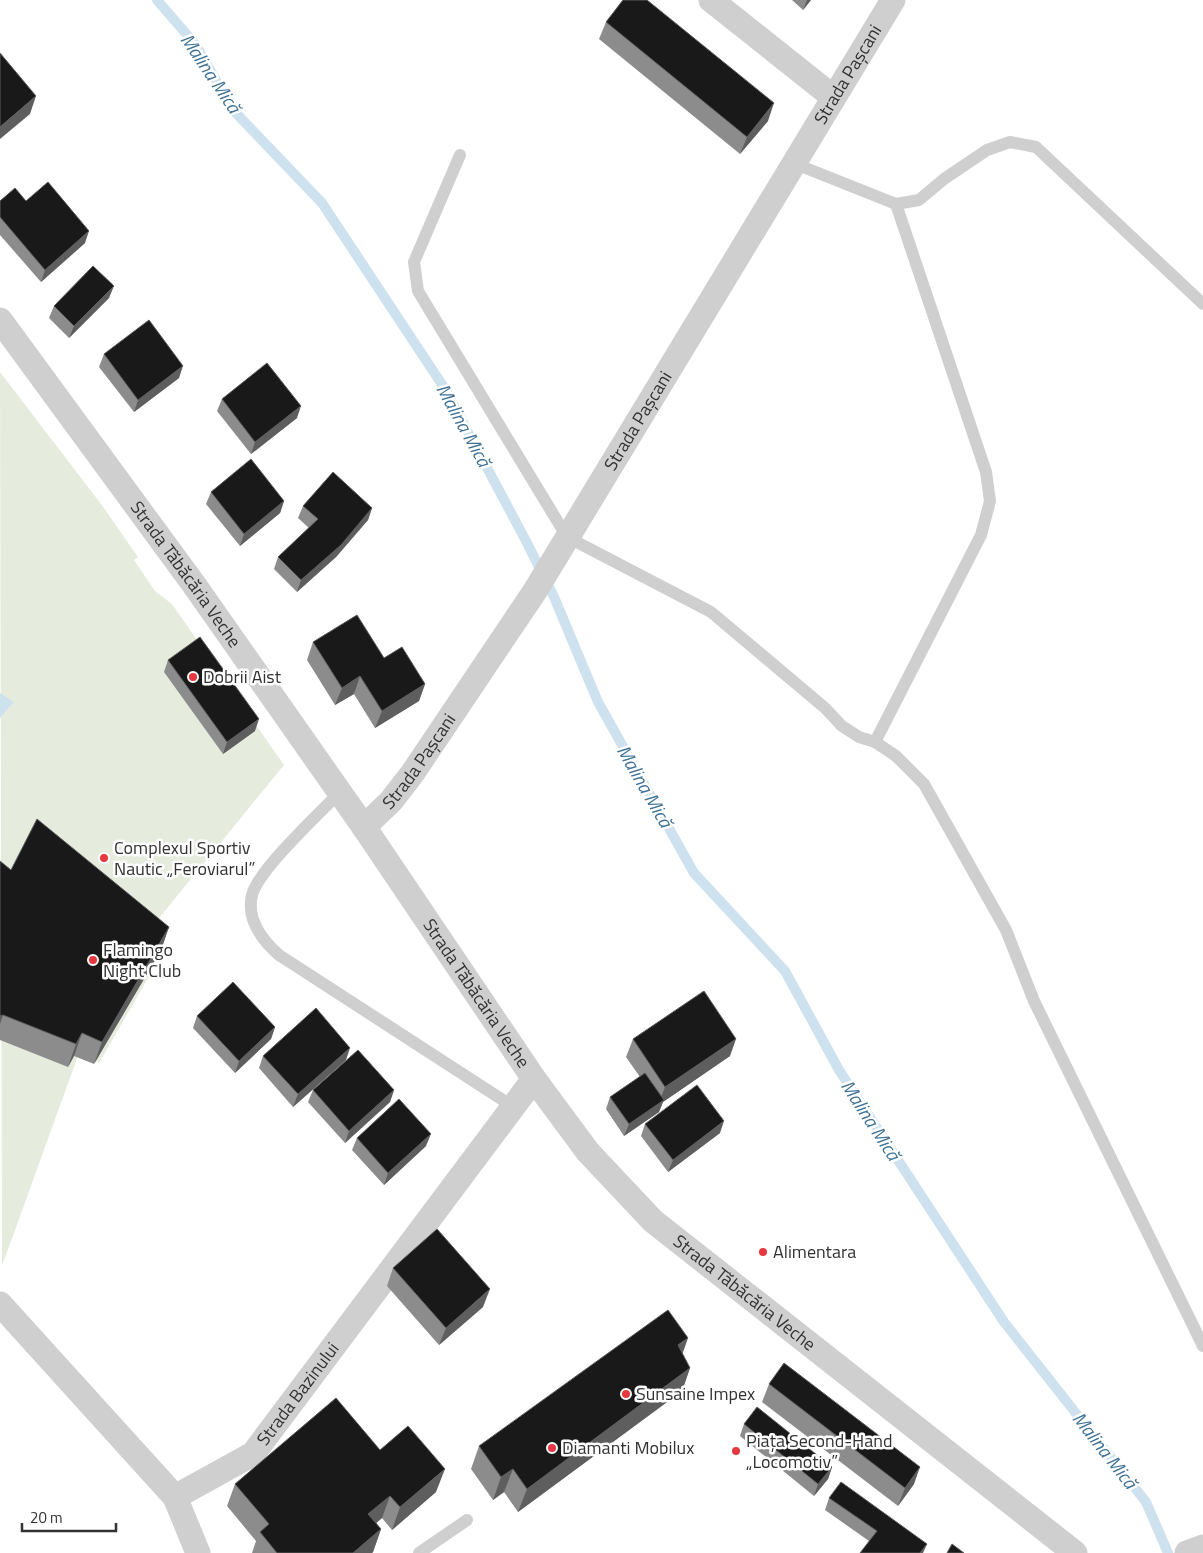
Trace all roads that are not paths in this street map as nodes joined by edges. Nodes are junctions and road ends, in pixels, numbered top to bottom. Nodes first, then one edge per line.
1 (711, 0) edge
2 (893, 0) edge
3 (833, 97) junction
4 (460, 155) dead end
5 (793, 163) junction
6 (896, 204) junction
7 (1203, 304) edge
8 (0, 320) edge
9 (567, 537) junction
10 (875, 742) junction
11 (340, 792) junction
12 (364, 827) junction
13 (534, 1079) junction
14 (512, 1106) junction
15 (0, 1304) edge
16 (1203, 1346) edge
17 (174, 1497) junction
18 (467, 1520) dead end
19 (1203, 1547) edge
20 (198, 1553) edge
21 (419, 1553) edge
22 (1076, 1553) edge
23 (1187, 1553) edge

1 - 3 street
2 - 3 street, Strada Pașcani
3 - 5 street, Strada Pașcani
4 - 9 lane
5 - 6 lane
5 - 9 street, Strada Pașcani
6 - 7 lane
6 - 10 lane
8 - 11 street, Strada Tăbăcăria Veche
9 - 10 lane
9 - 12 street, Strada Pașcani
10 - 16 lane
11 - 12 street, Strada Tăbăcăria Veche
11 - 14 lane
12 - 13 street, Strada Tăbăcăria Veche
13 - 14 street, Strada Bazinului
13 - 22 street, Strada Tăbăcăria Veche
14 - 17 street, Strada Bazinului
15 - 17 street
17 - 20 street
18 - 21 lane
19 - 23 street

